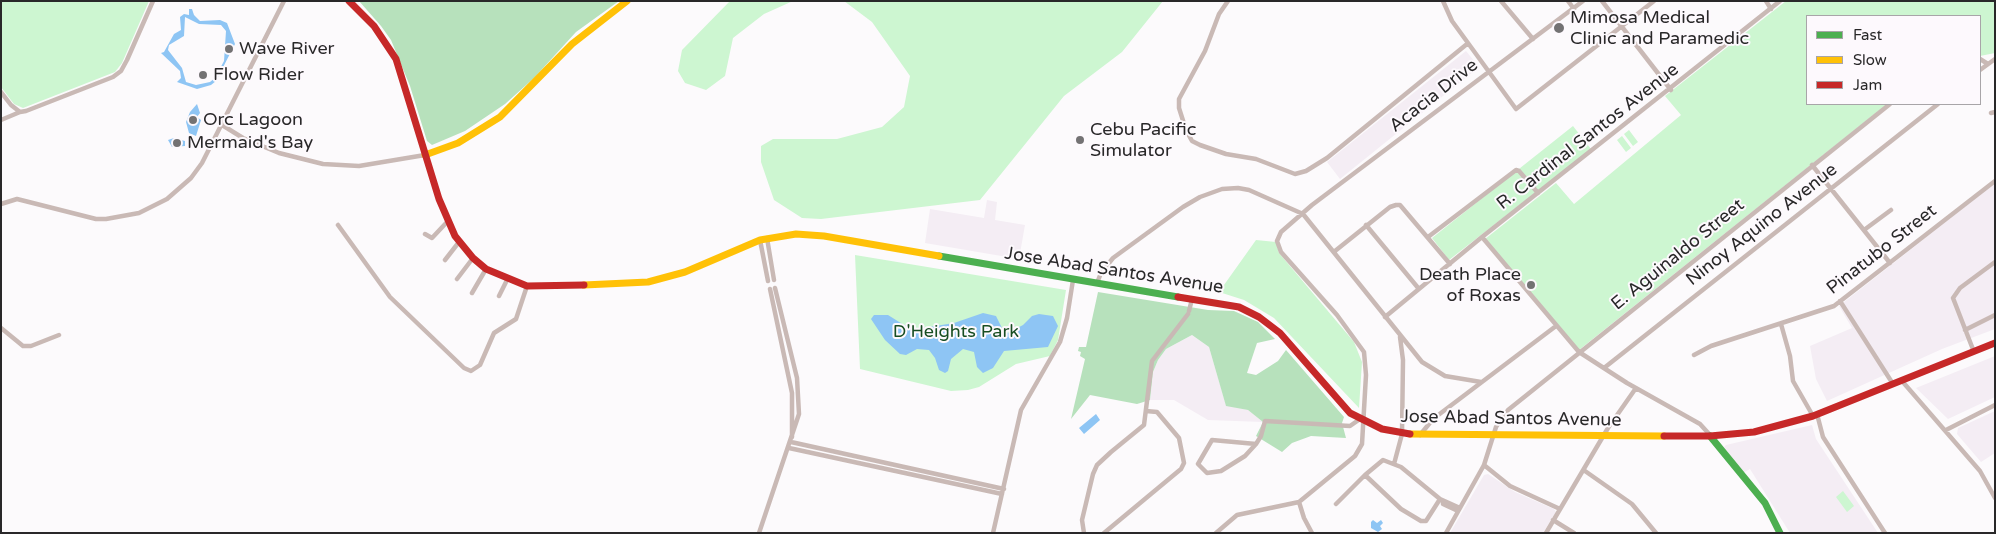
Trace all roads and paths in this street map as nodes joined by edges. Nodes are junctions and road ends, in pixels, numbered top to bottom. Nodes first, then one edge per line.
1 (152, 1) edge
2 (284, 1) edge
3 (348, 1) edge
4 (627, 1) edge
5 (1228, 1) edge
6 (1443, 1) edge
7 (1501, 1) edge
8 (1568, 1) edge
9 (1583, 1) edge
10 (1602, 1) edge
11 (1654, 1) edge
12 (1766, 1) edge
13 (1780, 1) edge
14 (1574, 8) junction
15 (1771, 9) junction
16 (1622, 26) junction
17 (1533, 39) junction
18 (1468, 44) junction
19 (1995, 59) edge
20 (1981, 60) edge
21 (1988, 64) junction
22 (1981, 69) edge
23 (1488, 71) junction
24 (1671, 90) junction
25 (1, 92) edge
26 (1889, 105) edge
27 (1937, 105) edge
28 (20, 112) junction
29 (1, 120) edge
30 (222, 125) junction
31 (426, 155) junction
32 (1812, 165) junction
33 (1995, 181) edge
34 (1830, 188) junction
35 (1538, 193) junction
36 (1, 204) edge
37 (1890, 210) dead end
38 (1303, 214) junction
39 (447, 222) junction
40 (338, 225) dead end
41 (1366, 225) junction
42 (1864, 230) junction
43 (426, 234) dead end
44 (1428, 237) junction
45 (1482, 237) junction
46 (763, 239) junction
47 (459, 242) junction
48 (1335, 251) junction
49 (473, 258) junction
50 (445, 260) dead end
51 (1995, 262) edge
52 (1890, 263) junction
53 (1450, 264) junction
54 (486, 269) junction
55 (457, 279) dead end
56 (507, 280) junction
57 (1073, 280) junction
58 (771, 281) dead end
59 (1097, 283) junction
60 (527, 286) junction
61 (772, 288) dead end
62 (1419, 289) junction
63 (472, 293) dead end
64 (499, 296) dead end
65 (1192, 299) junction
66 (1840, 301) junction
67 (1995, 315) edge
68 (1385, 317) junction
69 (1781, 324) junction
70 (1556, 326) junction
71 (1, 328) edge
72 (1965, 330) junction
73 (58, 336) dead end
74 (1400, 336) junction
75 (1995, 344) edge
76 (1579, 352) junction
77 (1974, 352) junction
78 (1694, 355) dead end
79 (1604, 368) junction
80 (1902, 381) junction
81 (1481, 382) junction
82 (1893, 384) junction
83 (1636, 388) junction
84 (1995, 405) edge
85 (1146, 411) junction
86 (1815, 415) junction
87 (1362, 420) junction
88 (1946, 430) junction
89 (1402, 434) junction
90 (1420, 435) junction
91 (1494, 436) junction
92 (1710, 436) junction
93 (1604, 437) junction
94 (791, 440) junction
95 (1256, 444) junction
96 (788, 448) junction
97 (1394, 464) junction
98 (1484, 465) junction
99 (1584, 471) junction
100 (1365, 475) junction
101 (1003, 492) junction
102 (1995, 498) edge
103 (1441, 500) junction
104 (1300, 502) junction
105 (1336, 504) dead end
106 (1459, 509) junction
107 (1560, 509) junction
108 (1553, 520) junction
109 (1220, 532) edge
110 (760, 533) edge
111 (993, 533) edge
112 (1084, 533) edge
113 (1104, 533) edge
114 (1312, 533) edge
115 (1446, 533) edge
116 (1546, 533) edge
117 (1574, 533) edge
118 (1656, 533) edge
119 (1780, 533) edge
120 (1885, 533) edge

1 - 28 street
2 - 30 street
3 - 31 main road, Jose Abad Santos Avenue
4 - 31 main road
5 - 18 street
6 - 18 street
7 - 17 street
8 - 14 street
9 - 14 street, Acacia Drive
10 - 16 street
11 - 16 street
12 - 15 street
13 - 15 street, R. Cardinal Santos Avenue
14 - 17 street, Acacia Drive
15 - 24 street, R. Cardinal Santos Avenue
16 - 23 street
16 - 24 street
17 - 23 street, Acacia Drive
18 - 23 street
19 - 21 street
20 - 21 street
21 - 22 street
23 - 38 street, Acacia Drive
24 - 35 street, R. Cardinal Santos Avenue
25 - 28 street
26 - 32 street, E. Aguinaldo Street
27 - 34 street, Ninoy Aquino Avenue
28 - 29 street
30 - 31 street
30 - 36 street
31 - 39 main road, Jose Abad Santos Avenue
32 - 34 street
32 - 76 street, E. Aguinaldo Street
33 - 52 street, Pinatubo Street
34 - 42 street
34 - 79 street, Ninoy Aquino Avenue
35 - 44 street
35 - 45 street, R. Cardinal Santos Avenue
37 - 42 street
38 - 48 street
38 - 59 street
38 - 87 street, Acacia Drive
39 - 43 street
39 - 47 main road, Jose Abad Santos Avenue
40 - 60 street
41 - 44 street
41 - 48 street
41 - 62 street
42 - 52 street
44 - 53 street
45 - 53 street, R. Cardinal Santos Avenue
45 - 70 street
46 - 57 main road, Jose Abad Santos Avenue
46 - 58 street
46 - 60 main road, Jose Abad Santos Avenue
47 - 49 main road, Jose Abad Santos Avenue
47 - 50 street
48 - 68 street
49 - 54 main road, Jose Abad Santos Avenue
49 - 55 street
51 - 72 street
52 - 66 street, Pinatubo Street
53 - 62 street, R. Cardinal Santos Avenue
54 - 56 main road, Jose Abad Santos Avenue
54 - 63 street
56 - 60 main road, Jose Abad Santos Avenue
56 - 64 street
57 - 59 main road, Jose Abad Santos Avenue
57 - 101 street
59 - 65 main road, Jose Abad Santos Avenue
61 - 94 street
62 - 68 street, R. Cardinal Santos Avenue
65 - 85 street
65 - 87 main road, Jose Abad Santos Avenue
66 - 69 street, Pinatubo Street
66 - 82 street
67 - 72 street
68 - 74 street
69 - 78 street, Pinatubo Street
69 - 86 street
70 - 76 street
70 - 81 street
71 - 73 street
72 - 77 street
74 - 81 street
74 - 89 street
75 - 77 main road, Jose Abad Santos Avenue
76 - 79 street
76 - 91 street, E. Aguinaldo Street
77 - 80 main road, Jose Abad Santos Avenue
79 - 83 street
80 - 82 main road, Jose Abad Santos Avenue
80 - 88 street
81 - 90 street
82 - 86 main road, Jose Abad Santos Avenue
83 - 92 street
83 - 93 street
84 - 88 street
85 - 112 street
85 - 113 street
86 - 92 main road, Jose Abad Santos Avenue
86 - 120 street
87 - 89 main road, Jose Abad Santos Avenue
87 - 95 street
87 - 104 street, Acacia Drive
88 - 102 street
89 - 90 main road, Jose Abad Santos Avenue
89 - 97 street
90 - 91 main road, Jose Abad Santos Avenue
91 - 93 main road, Jose Abad Santos Avenue
91 - 98 street, E. Aguinaldo Street
92 - 93 main road, Jose Abad Santos Avenue
92 - 119 main road
93 - 99 street
94 - 96 street
94 - 101 street
95 - 95 street
96 - 101 street
96 - 110 street
97 - 100 street
97 - 103 street
98 - 106 street, E. Aguinaldo Street
98 - 107 street
99 - 107 street
99 - 118 street
100 - 103 street
100 - 105 street
101 - 111 street
103 - 106 street
104 - 109 street
104 - 114 street
106 - 115 street, E. Aguinaldo Street
107 - 108 street
108 - 116 street
108 - 117 street

